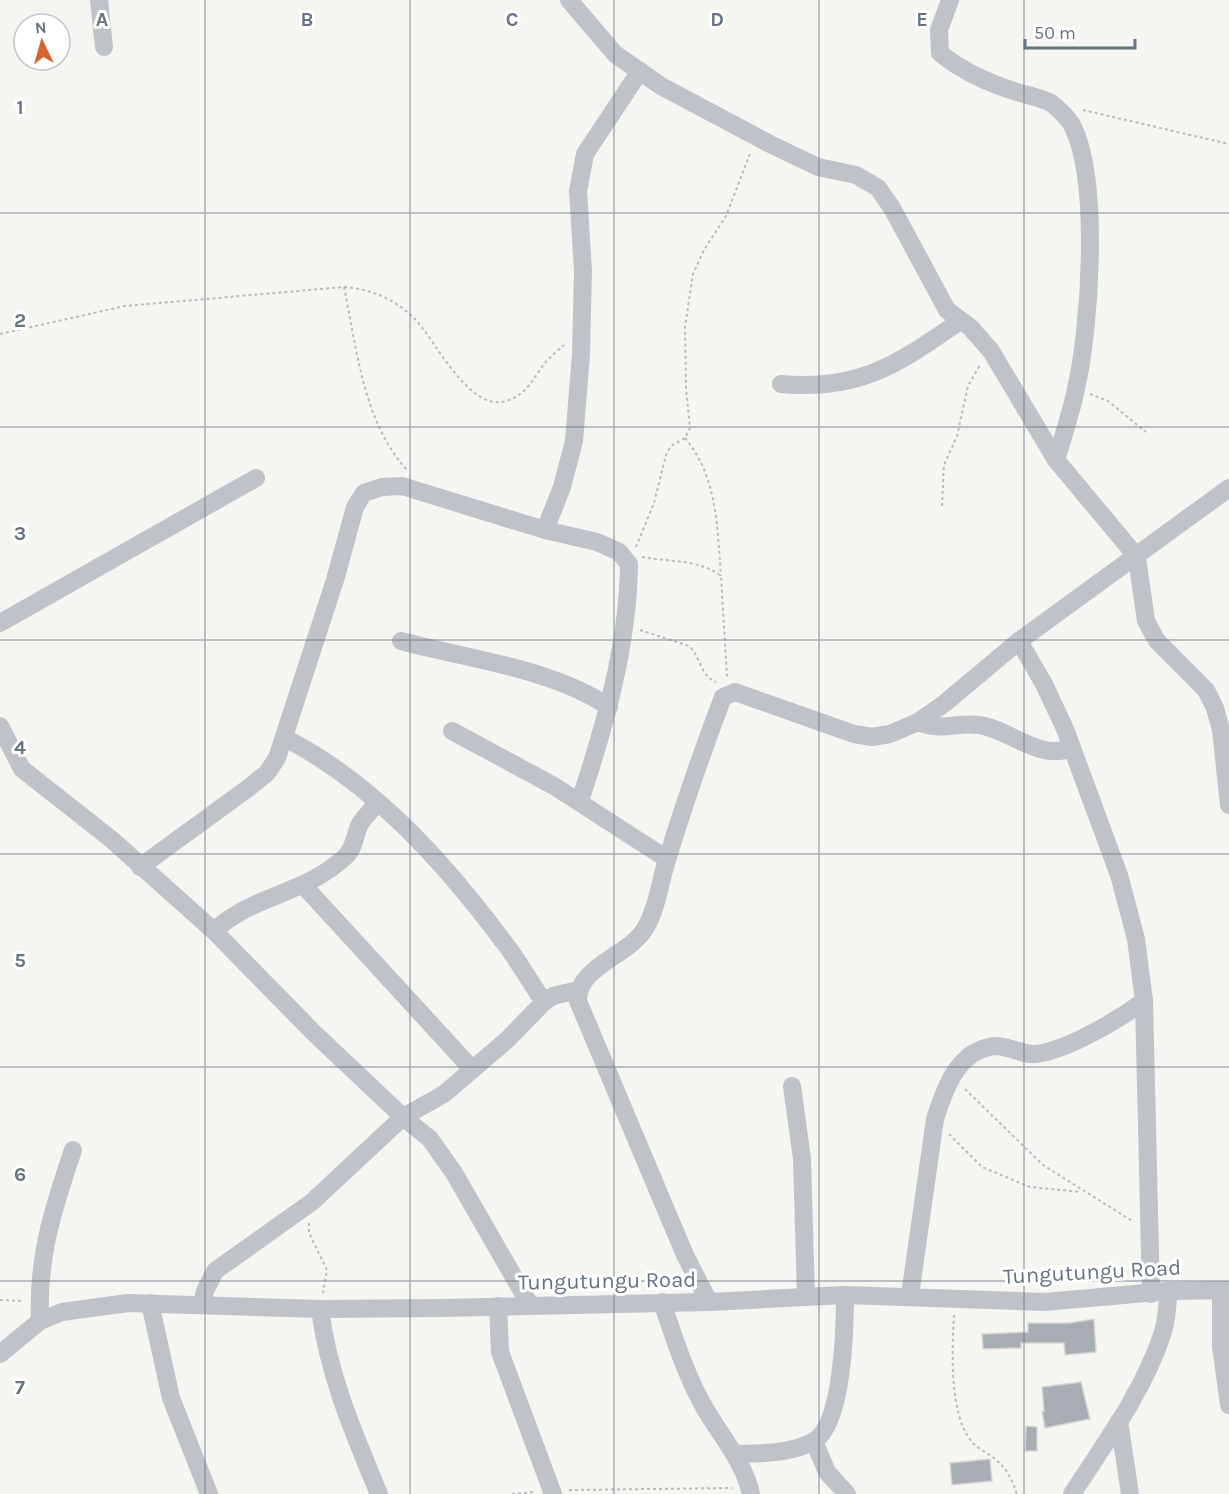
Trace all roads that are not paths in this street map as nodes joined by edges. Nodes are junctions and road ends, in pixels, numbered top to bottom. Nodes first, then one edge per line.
1 (99, 0) edge
2 (569, 0) edge
3 (950, 0) edge
4 (104, 47) dead end
5 (640, 71) junction
6 (960, 321) junction
7 (781, 384) dead end
8 (1056, 460) junction
9 (256, 478) dead end
10 (1229, 488) edge
11 (545, 530) junction
12 (1137, 557) junction
13 (0, 623) edge
14 (401, 641) dead end
15 (1019, 641) junction
16 (609, 707) junction
17 (918, 722) junction
18 (0, 726) edge
19 (452, 731) dead end
20 (285, 738) junction
21 (1072, 748) junction
22 (580, 801) junction
23 (377, 803) junction
24 (1229, 806) edge
25 (667, 859) junction
26 (140, 867) junction
27 (304, 886) junction
28 (214, 931) junction
29 (578, 990) junction
30 (1143, 1001) junction
31 (544, 1002) junction
32 (472, 1070) junction
33 (792, 1086) dead end
34 (403, 1117) junction
35 (73, 1150) dead end
36 (1225, 1290) edge
37 (1160, 1293) junction
38 (845, 1295) junction
39 (910, 1295) junction
40 (806, 1296) junction
41 (662, 1302) junction
42 (709, 1302) junction
43 (150, 1303) junction
44 (202, 1305) junction
45 (530, 1305) junction
46 (498, 1306) junction
47 (320, 1309) junction
48 (40, 1311) junction
49 (0, 1354) edge
50 (1229, 1405) edge
51 (1119, 1421) junction
52 (814, 1441) junction
53 (736, 1454) junction
54 (750, 1491) edge
55 (552, 1493) edge
56 (209, 1494) edge
57 (379, 1494) edge
58 (847, 1494) edge
59 (1071, 1494) edge
60 (1130, 1494) edge

1 - 4 street
2 - 5 street
3 - 8 street
5 - 6 street
5 - 11 street
6 - 7 street
6 - 8 street
8 - 12 street
9 - 13 street
10 - 12 street
11 - 16 street
11 - 20 street
12 - 15 street
12 - 24 street
14 - 16 street
15 - 17 street
15 - 21 street
16 - 22 street
17 - 21 street
17 - 25 street
18 - 26 street
19 - 22 street
20 - 23 street
20 - 26 street
21 - 30 street
22 - 25 street
23 - 27 street
23 - 31 street
25 - 29 street
26 - 28 street
27 - 28 street
27 - 32 street
28 - 34 street
29 - 31 street
29 - 42 street
30 - 37 street
30 - 39 street
31 - 32 street
32 - 34 street
33 - 40 street
34 - 44 street
34 - 45 street
35 - 48 street
36 - 37 street, Tungutungu Road
36 - 50 street
37 - 39 street, Tungutungu Road
37 - 51 street
38 - 39 street, Tungutungu Road
38 - 40 street, Tungutungu Road
38 - 52 street
40 - 42 street, Tungutungu Road
41 - 42 street, Tungutungu Road
41 - 45 street, Tungutungu Road
41 - 53 street
43 - 44 street, Tungutungu Road
43 - 48 street, Tungutungu Road
43 - 56 street
44 - 47 street, Tungutungu Road
45 - 46 street, Tungutungu Road
46 - 47 street, Tungutungu Road
46 - 55 street
47 - 57 street
48 - 49 street, Tungutungu Road
51 - 59 street
51 - 60 street
52 - 53 street
52 - 58 street
53 - 54 street

